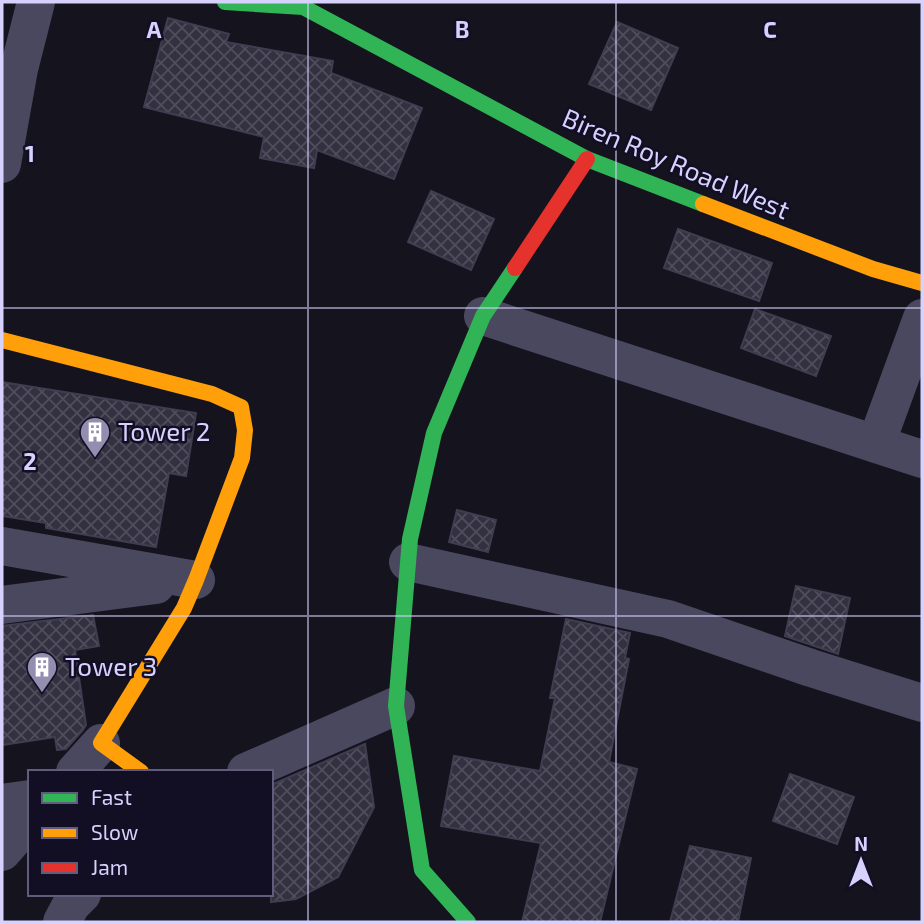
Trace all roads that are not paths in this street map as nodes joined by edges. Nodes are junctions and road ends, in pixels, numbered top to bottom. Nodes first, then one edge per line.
1 (36, 2) edge
2 (225, 2) edge
3 (303, 5) edge
4 (587, 159) junction
5 (2, 164) edge
6 (922, 283) edge
7 (483, 316) junction
8 (922, 318) edge
9 (2, 340) edge
10 (877, 444) junction
11 (922, 459) edge
12 (2, 546) edge
13 (408, 562) junction
14 (196, 580) junction
15 (2, 604) edge
16 (922, 703) edge
17 (396, 706) junction
18 (101, 743) junction
19 (77, 770) edge
20 (138, 770) edge
21 (251, 770) edge
22 (28, 799) edge
23 (2, 803) edge
24 (28, 822) edge
25 (2, 852) edge
26 (80, 896) edge
27 (62, 922) edge
28 (468, 922) edge

1 - 5 street
2 - 3 street, Biren Roy Road West
3 - 4 street, Biren Roy Road West
4 - 6 street, Biren Roy Road West
4 - 7 street
7 - 10 street
7 - 13 street
8 - 10 street
9 - 14 street
10 - 11 street
12 - 14 street
13 - 16 street
13 - 17 street
14 - 15 street
14 - 18 street
17 - 21 street
17 - 28 street
18 - 19 street
18 - 20 street
22 - 23 street
24 - 25 street
26 - 27 street

